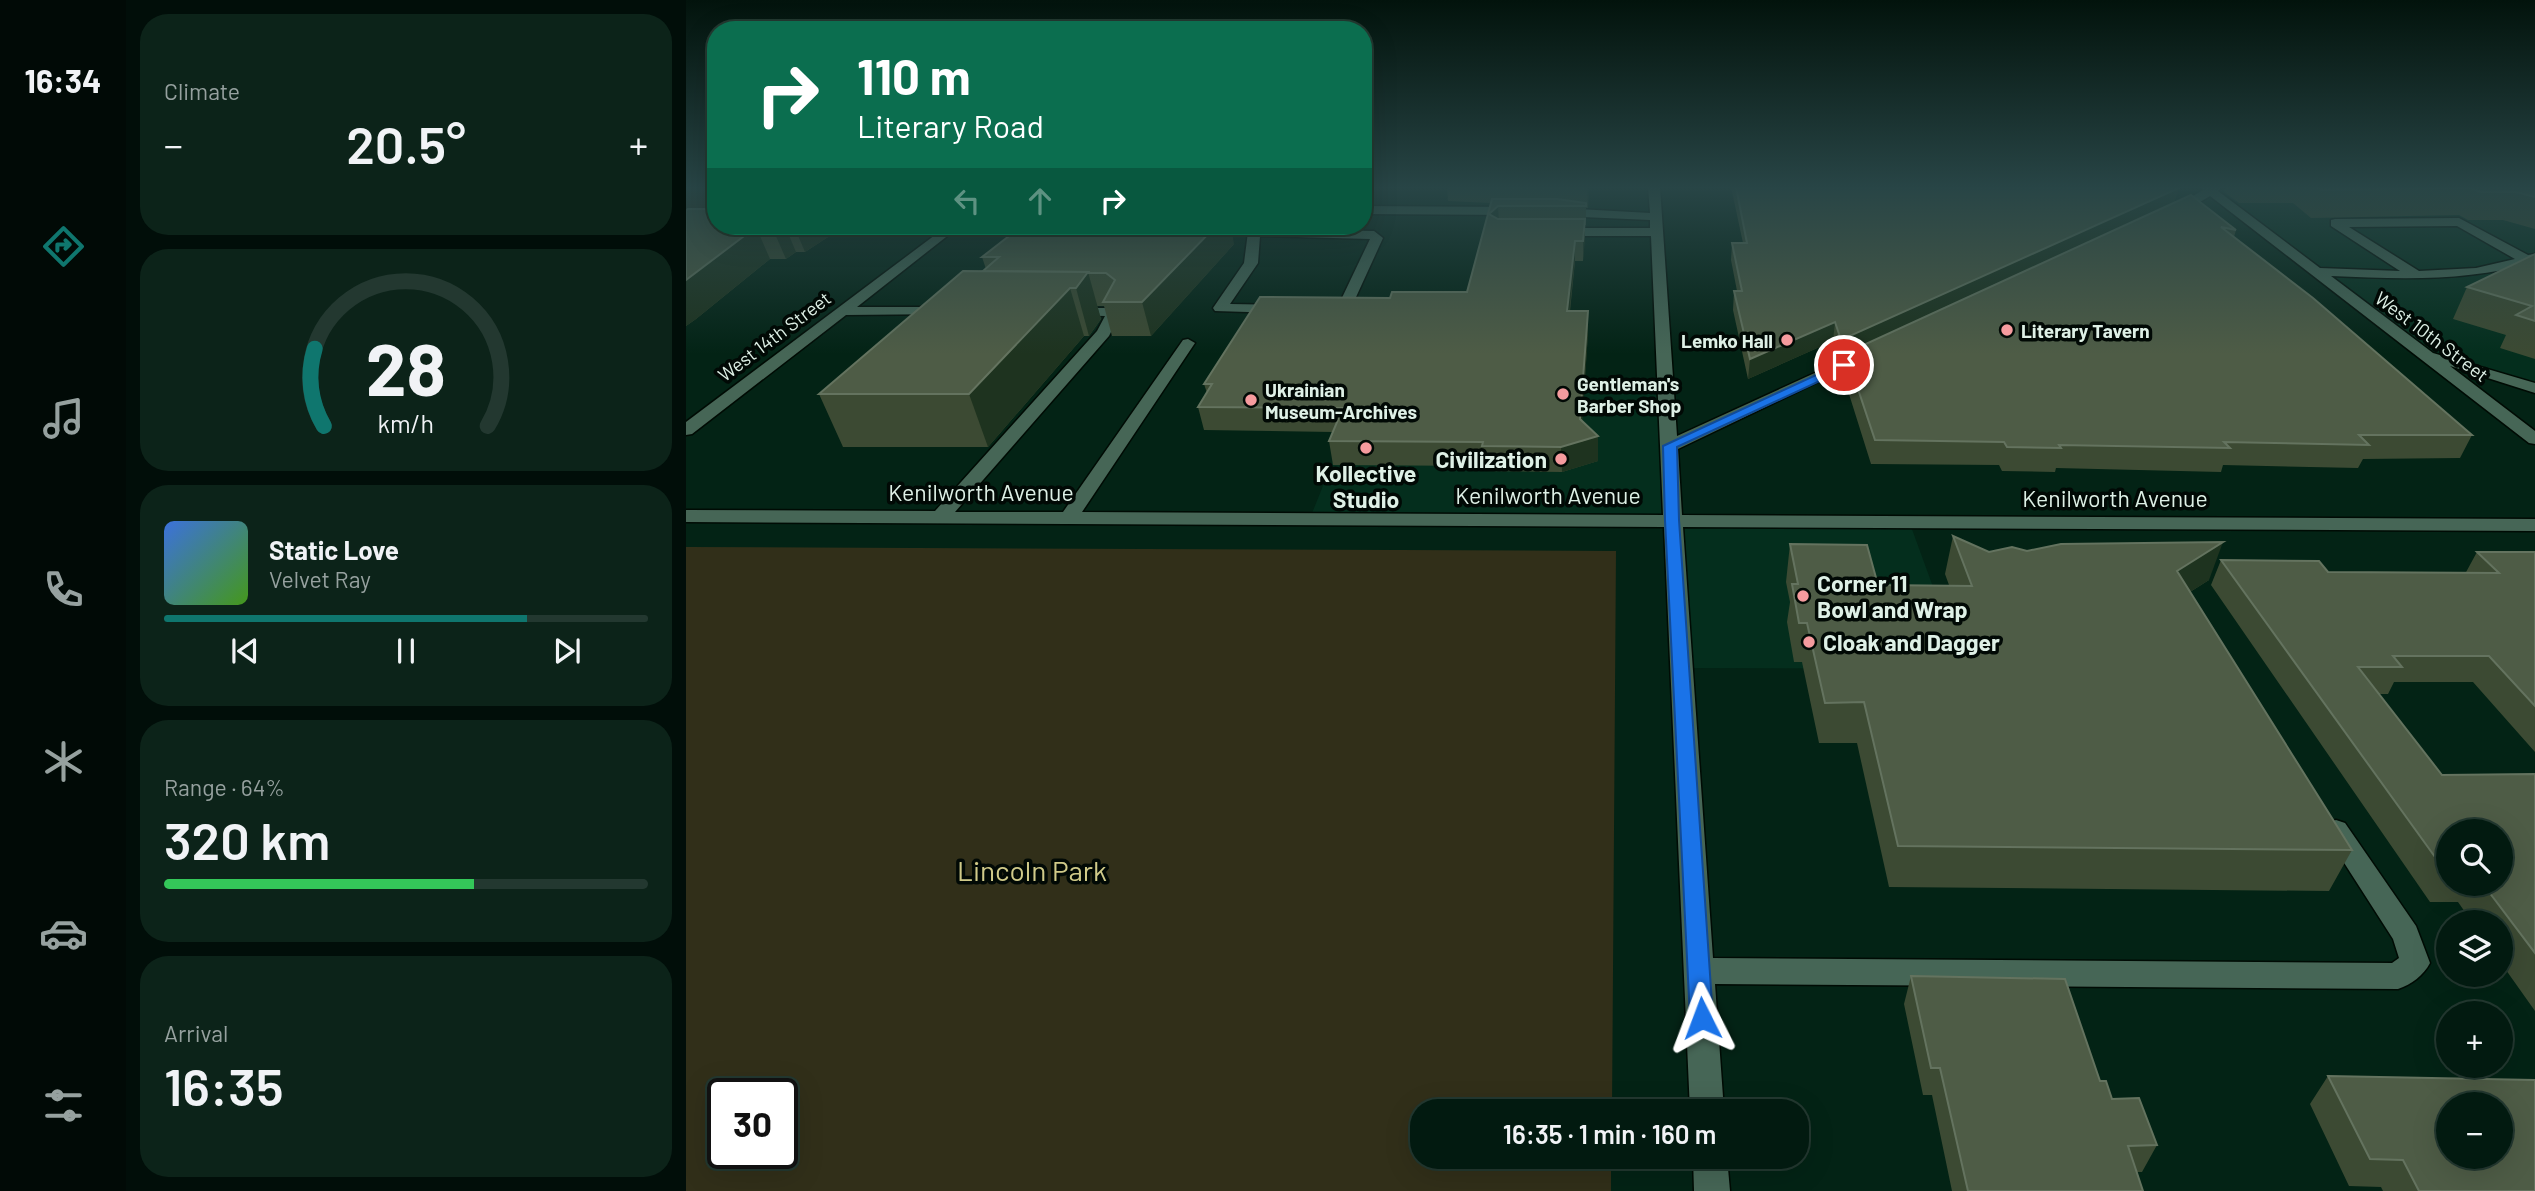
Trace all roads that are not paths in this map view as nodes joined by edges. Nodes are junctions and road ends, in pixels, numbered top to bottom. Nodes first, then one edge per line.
1 (932, 243) edge
2 (1254, 243) edge
3 (1375, 243) edge
4 (1658, 243) edge
5 (2281, 243) edge
6 (2365, 243) edge
7 (2499, 243) edge
8 (2531, 259) edge
9 (2318, 272) junction
10 (2416, 275) junction
11 (841, 311) junction
12 (962, 312) edge
13 (1059, 312) edge
14 (1188, 343) dead end
15 (1882, 348) edge
16 (2421, 352) junction
17 (2535, 388) edge
18 (694, 417) edge
19 (686, 430) edge
20 (2535, 439) edge
21 (1670, 446) junction
22 (686, 516) edge
23 (940, 517) junction
24 (1069, 517) junction
25 (1672, 520) junction
26 (2535, 525) edge
27 (2322, 809) edge
28 (1699, 971) junction
29 (1706, 1099) edge
30 (1711, 1169) edge
31 (1712, 1191) edge

1 - 11 street, West 14th Street
2 - 3 street
4 - 21 street
5 - 9 street, West 10th Street
6 - 10 street
7 - 8 street
8 - 10 street
9 - 10 street
9 - 16 street, West 10th Street
11 - 12 street
11 - 18 street, West 14th Street
13 - 23 street
14 - 24 street
15 - 21 street
16 - 17 street
16 - 20 street, West 10th Street
18 - 19 street, West 14th Street
21 - 25 street
22 - 23 street, Kenilworth Avenue
23 - 24 street, Kenilworth Avenue
24 - 25 street, Kenilworth Avenue
25 - 26 street, Kenilworth Avenue
25 - 28 street
27 - 28 street
28 - 29 street
30 - 31 street

